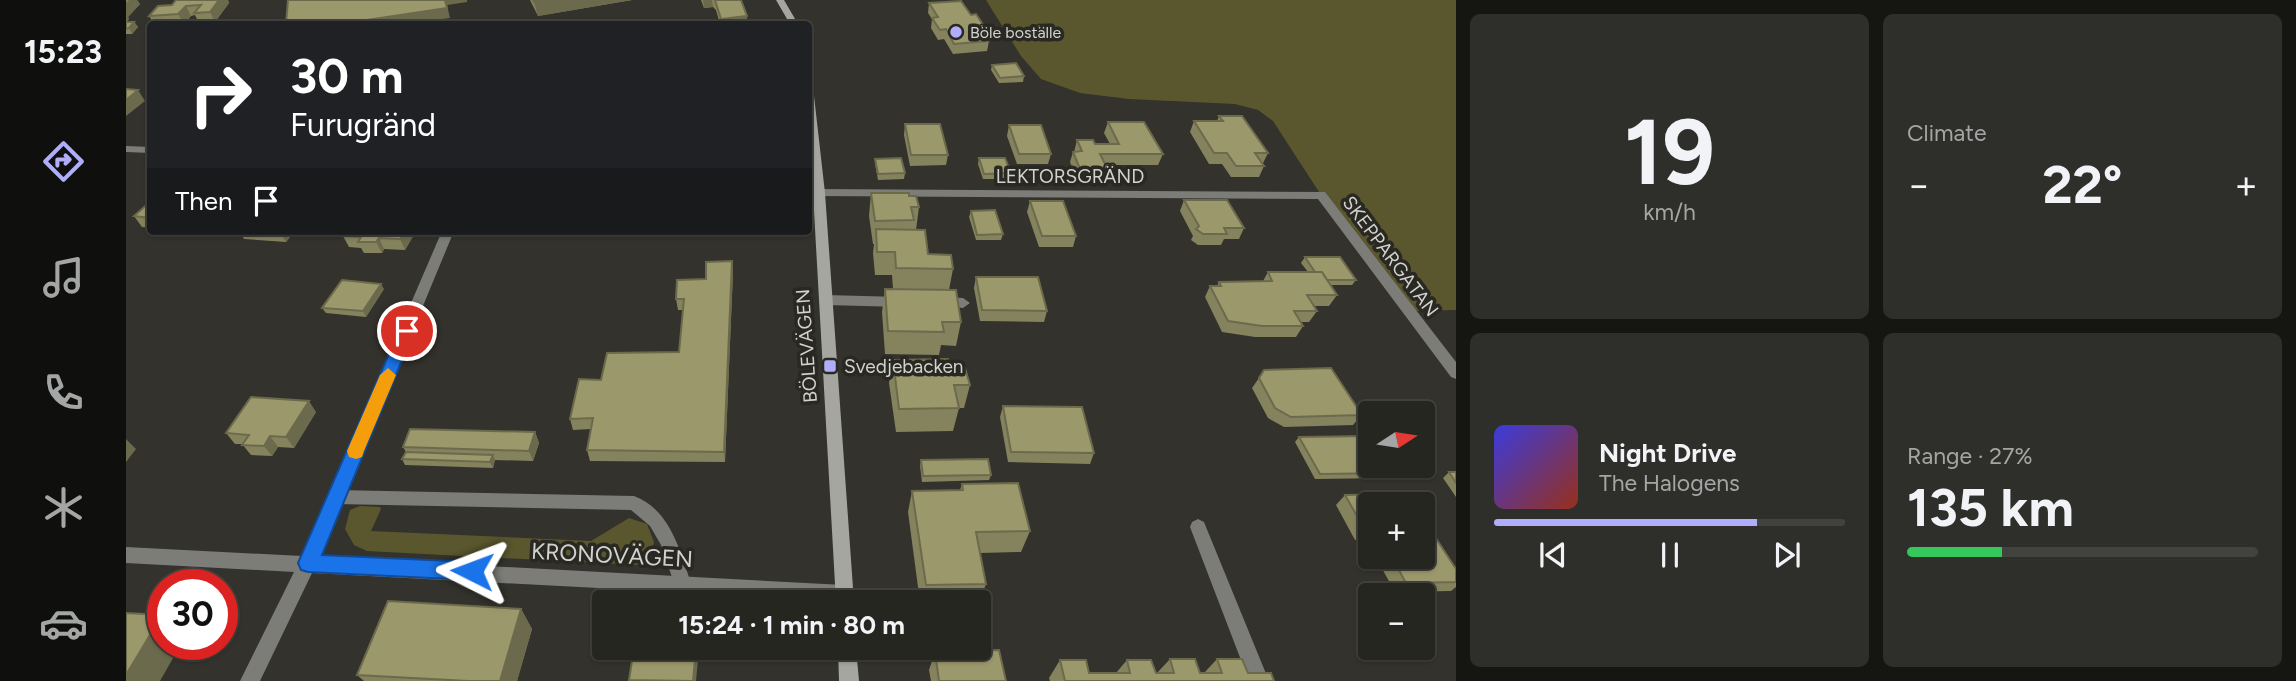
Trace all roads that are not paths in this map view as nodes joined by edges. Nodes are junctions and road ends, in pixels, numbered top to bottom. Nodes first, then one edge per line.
1 (780, 0) edge
2 (792, 21) edge
3 (812, 126) edge
4 (126, 149) edge
5 (147, 150) edge
6 (819, 193) junction
7 (1321, 195) joint
8 (447, 235) edge
9 (826, 300) junction
10 (963, 303) dead end
11 (1456, 373) edge
12 (336, 497) junction
13 (1198, 527) dead end
14 (126, 555) edge
15 (308, 563) junction
16 (682, 583) junction
17 (763, 590) edge
18 (844, 590) edge
19 (848, 660) edge
20 (250, 681) edge
21 (849, 681) edge
22 (1259, 681) edge

1 - 2 street
3 - 6 street, BÖLEVÄGEN
4 - 5 street
6 - 7 street, LEKTORSGRÄND
6 - 9 street, BÖLEVÄGEN
7 - 11 street, SKEPPARGATAN
8 - 12 street
9 - 10 street
9 - 18 street, BÖLEVÄGEN
12 - 15 street
12 - 16 street
13 - 22 street
14 - 15 street, KRONOVÄGEN
15 - 16 street, KRONOVÄGEN
15 - 20 street
16 - 17 street, KRONOVÄGEN
19 - 21 street

